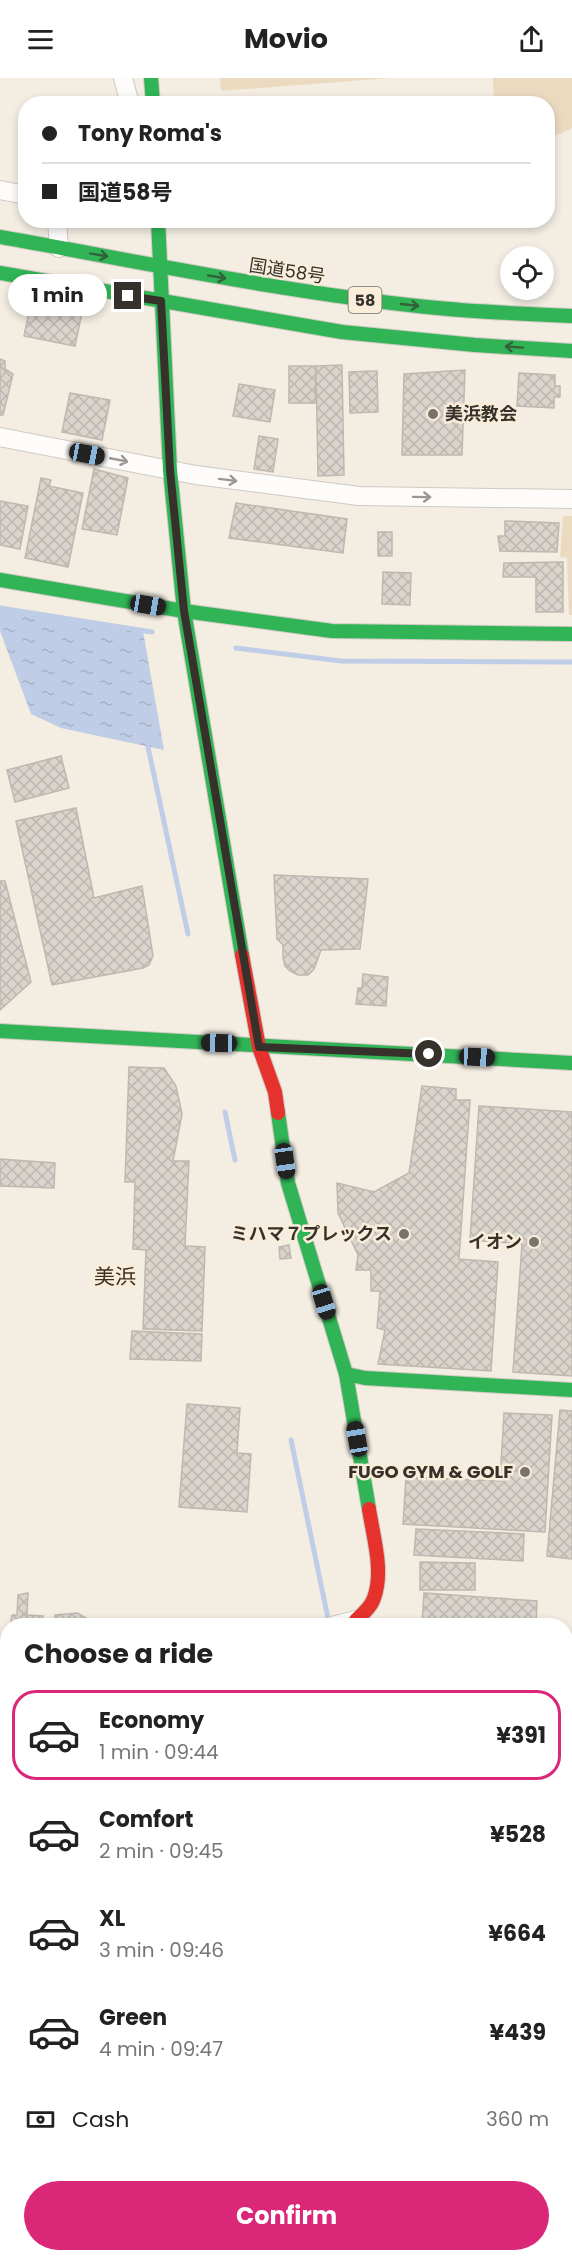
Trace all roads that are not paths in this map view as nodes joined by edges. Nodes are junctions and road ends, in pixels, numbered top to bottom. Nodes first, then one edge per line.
1 (123, 78) edge
2 (151, 78) edge
3 (128, 96) edge
4 (152, 96) edge
5 (0, 190) edge
6 (18, 193) edge
7 (58, 228) edge
8 (158, 228) edge
9 (0, 237) edge
10 (59, 248) junction
11 (160, 266) junction
12 (0, 273) edge
13 (161, 301) junction
14 (572, 316) edge
15 (572, 351) edge
16 (0, 437) edge
17 (170, 470) junction
18 (572, 499) edge
19 (0, 580) edge
20 (184, 611) junction
21 (572, 634) edge
22 (0, 1031) edge
23 (259, 1047) junction
24 (572, 1063) edge
25 (346, 1374) junction
26 (572, 1390) edge
27 (361, 1618) edge

1 - 3 street
2 - 4 main road
5 - 6 street
7 - 10 street
8 - 11 main road
9 - 10 main road, 国道58号 / 58
10 -> 11 main road, 国道58号 / 58
11 - 13 main road
11 -> 14 main road, 国道58号 / 58
12 - 13 main road, 58
15 -> 13 main road, 58
13 - 17 main road
16 -> 17 street
17 -> 18 street
17 - 20 main road
19 - 20 main road
20 - 21 main road
20 - 23 main road
22 - 23 main road
23 - 24 main road
23 - 25 main road
25 - 26 main road
25 - 27 main road

